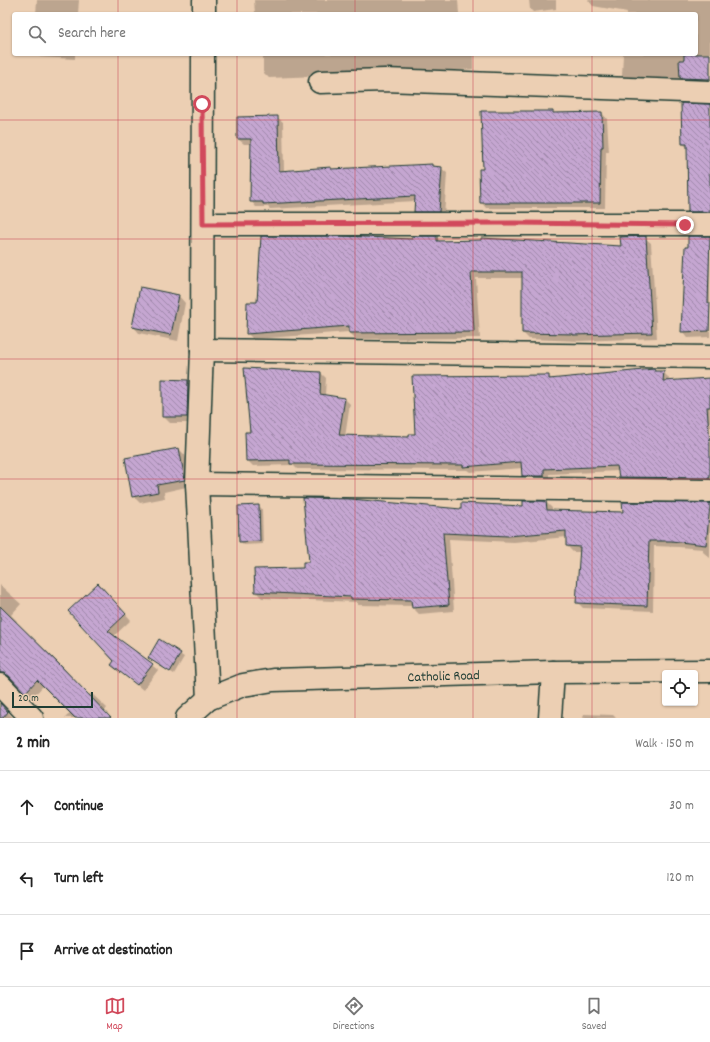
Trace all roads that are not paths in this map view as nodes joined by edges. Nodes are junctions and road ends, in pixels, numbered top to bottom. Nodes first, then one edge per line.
1 (204, 0) edge
2 (204, 12) edge
3 (203, 56) edge
4 (320, 82) dead end
5 (710, 92) edge
6 (203, 224) junction
7 (710, 224) edge
8 (202, 350) junction
9 (710, 357) edge
10 (197, 484) junction
11 (710, 491) edge
12 (710, 671) edge
13 (552, 672) junction
14 (0, 685) edge
15 (208, 699) junction
16 (32, 718) edge
17 (187, 718) edge
18 (550, 718) edge

1 - 2 street
3 - 6 street
4 - 5 street
6 - 7 street
6 - 8 street
8 - 9 street
8 - 10 street
10 - 11 street
10 - 15 street
12 - 13 street, Catholic Road
13 - 15 street, Catholic Road
13 - 18 street
14 - 16 street
15 - 17 street, Catholic Road

